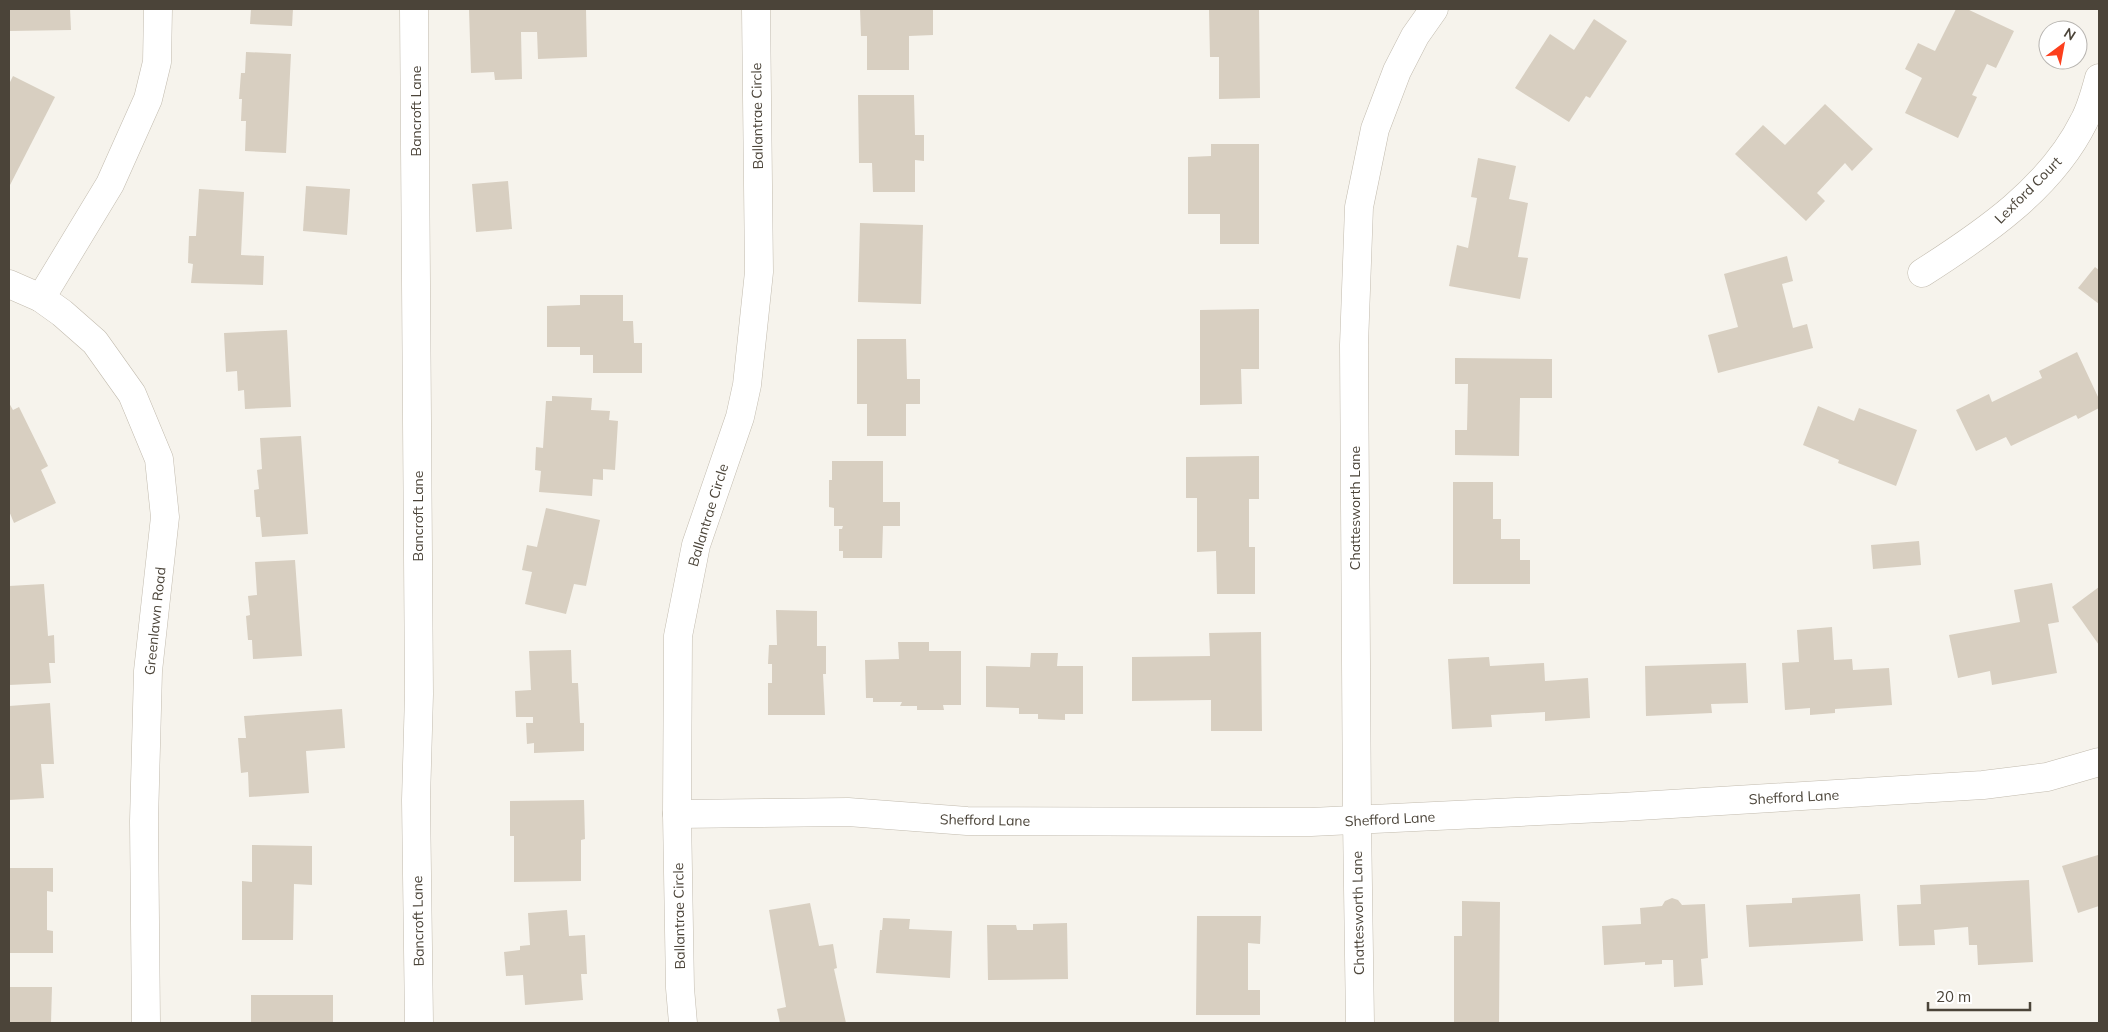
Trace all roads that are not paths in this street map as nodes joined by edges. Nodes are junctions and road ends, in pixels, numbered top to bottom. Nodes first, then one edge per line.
1 (158, 9) edge
2 (414, 9) edge
3 (756, 9) edge
4 (1434, 9) edge
5 (2099, 78) edge
6 (1922, 273) dead end
7 (9, 284) edge
8 (41, 298) junction
9 (2099, 762) edge
10 (677, 814) junction
11 (1357, 820) junction
12 (146, 1023) edge
13 (419, 1023) edge
14 (683, 1023) edge
15 (1360, 1023) edge

1 - 8 street
2 - 13 street, Bancroft Lane
3 - 10 street, Ballantrae Circle
4 - 11 street, Chattesworth Lane
5 - 6 street, Lexford Court
7 - 8 street, Greenlawn Road
8 - 12 street, Greenlawn Road
9 - 11 street, Shefford Lane
10 - 11 street, Shefford Lane
10 - 14 street, Ballantrae Circle
11 - 15 street, Chattesworth Lane

